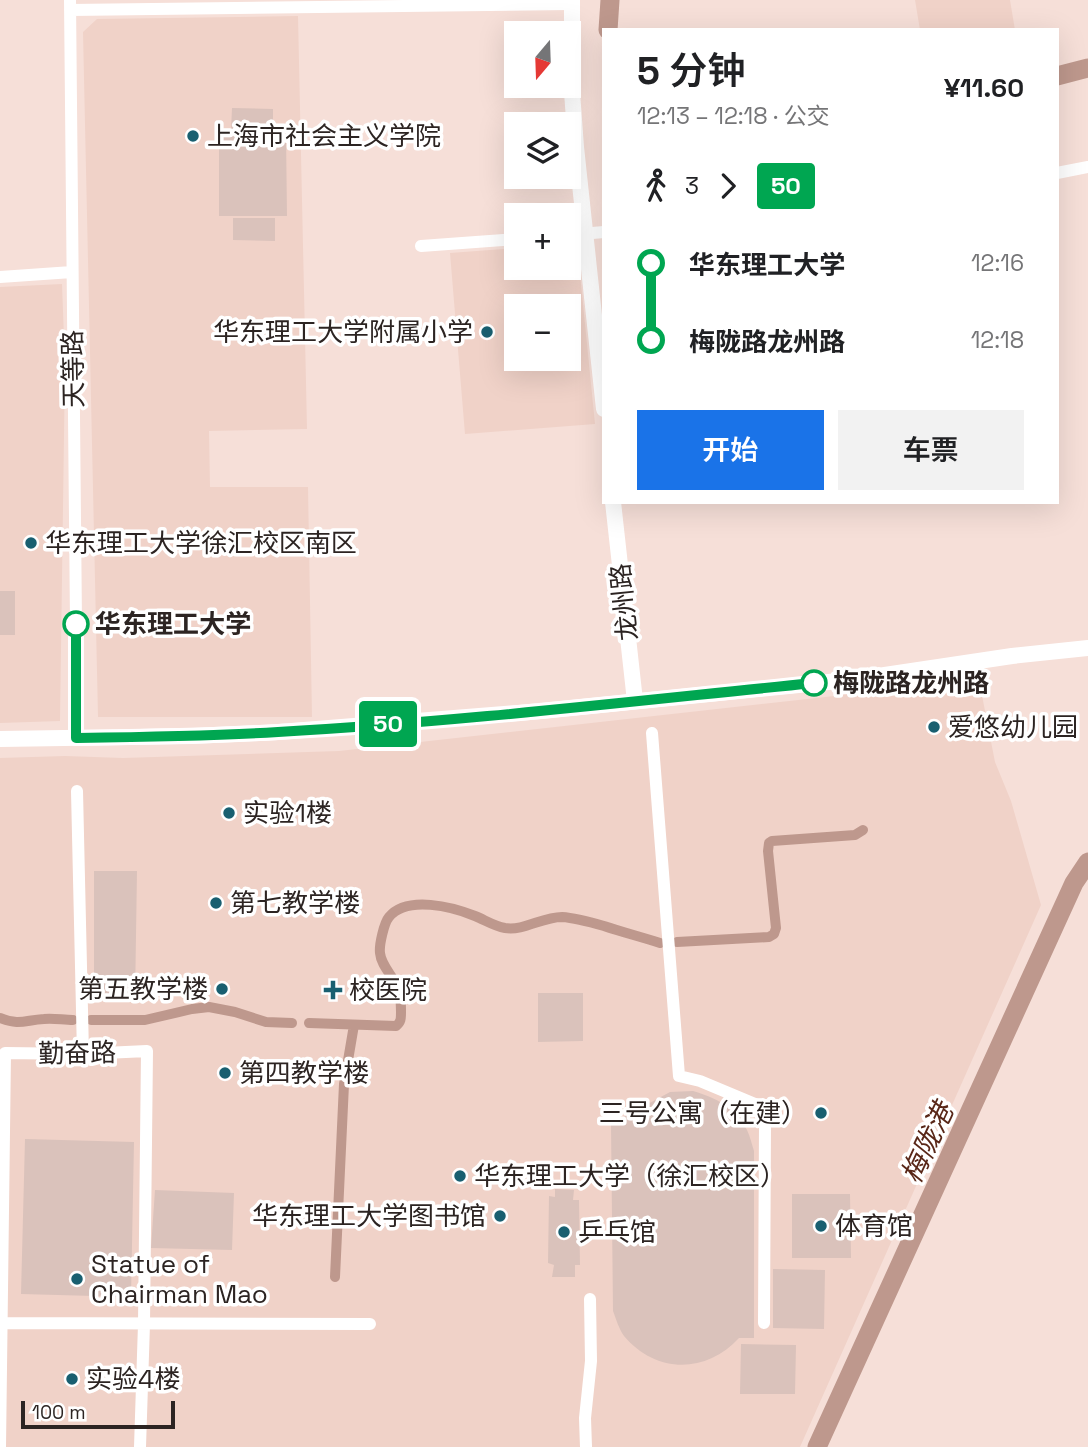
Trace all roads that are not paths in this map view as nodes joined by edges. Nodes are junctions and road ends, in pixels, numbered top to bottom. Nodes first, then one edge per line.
1 (572, 2) edge
2 (70, 5) edge
3 (1088, 167) edge
4 (1059, 173) edge
5 (576, 203) edge
6 (602, 232) edge
7 (581, 234) edge
8 (504, 240) edge
9 (421, 246) dead end
10 (581, 260) edge
11 (72, 272) junction
12 (0, 277) edge
13 (602, 396) edge
14 (613, 504) edge
15 (1088, 648) edge
16 (635, 701) junction
17 (652, 733) dead end
18 (0, 738) edge
19 (76, 738) junction
20 (77, 791) dead end
21 (83, 1054) junction
22 (590, 1299) dead end
23 (1, 1323) edge
24 (764, 1323) dead end
25 (144, 1324) junction
26 (370, 1324) dead end
27 (0, 1447) edge
28 (140, 1447) edge
29 (586, 1447) edge

1 - 2 street
1 - 5 street
2 - 11 street, 天等路
3 - 4 street
6 - 7 street
8 - 9 street
10 - 13 street
11 - 12 street
11 - 19 street, 天等路
14 - 16 street, 龙州路
15 - 16 street
16 - 19 street
17 - 24 street
18 - 19 street
20 - 21 street
21 - 23 street, 勤奋路
21 - 25 street, 勤奋路
22 - 29 street
23 - 25 street
23 - 27 street, 勤奋路
25 - 26 street
25 - 28 street, 勤奋路

